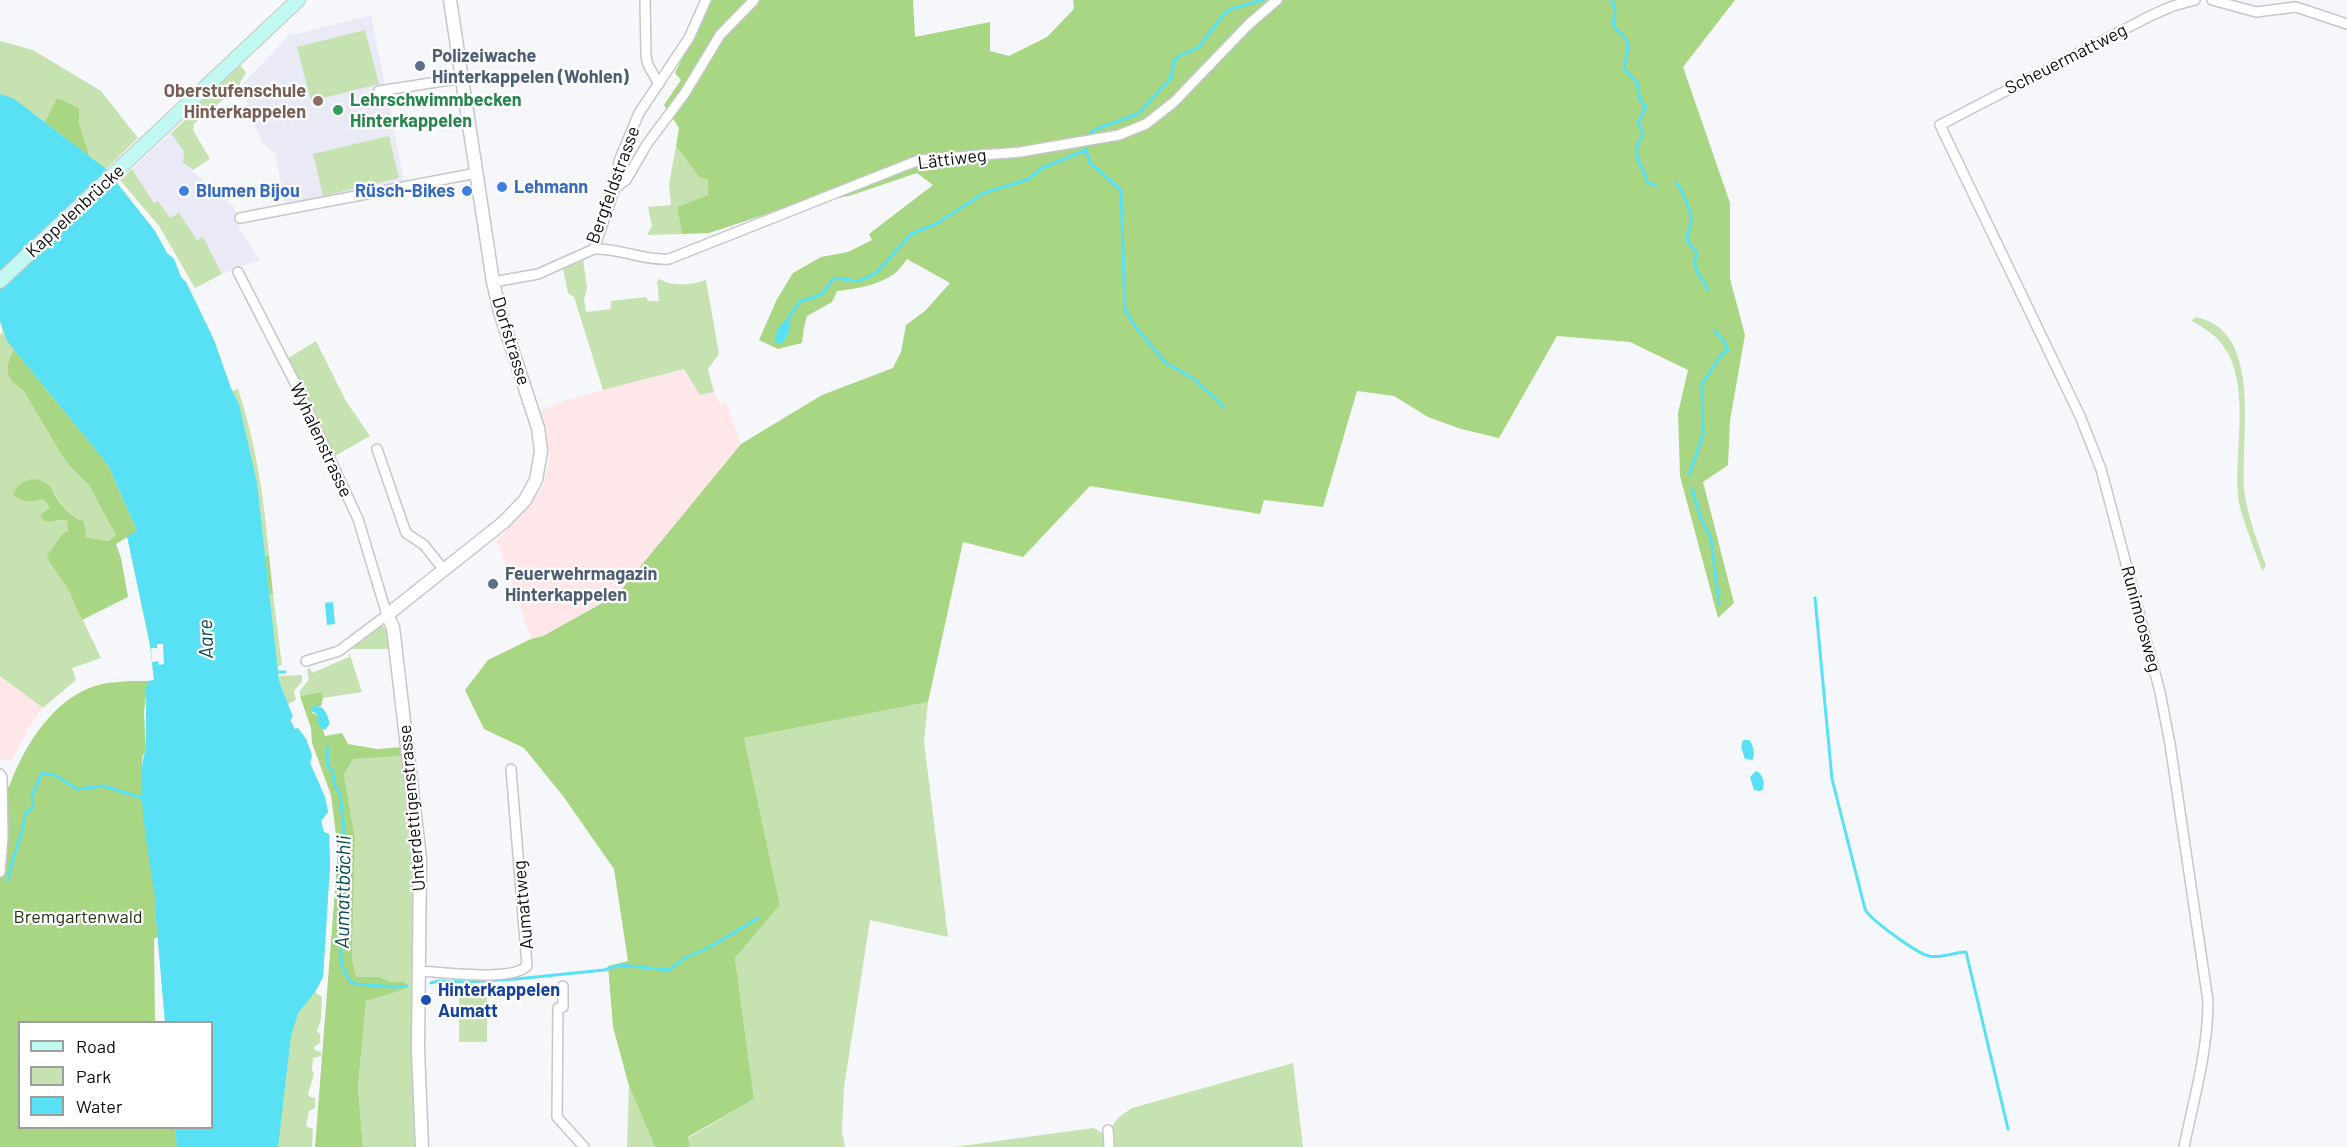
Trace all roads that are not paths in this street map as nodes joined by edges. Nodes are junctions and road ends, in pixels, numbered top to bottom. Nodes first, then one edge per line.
1 (298, 0) edge
2 (450, 0) edge
3 (645, 0) edge
4 (706, 0) edge
5 (754, 0) edge
6 (1277, 0) edge
7 (2195, 0) edge
8 (2212, 0) edge
9 (2347, 24) edge
10 (463, 78) junction
11 (659, 84) junction
12 (379, 91) dead end
13 (1940, 125) joint
14 (477, 173) junction
15 (615, 188) junction
16 (240, 218) dead end
17 (594, 249) junction
18 (237, 272) dead end
19 (0, 281) edge
20 (493, 282) junction
21 (377, 449) dead end
22 (444, 570) junction
23 (387, 615) junction
24 (306, 661) dead end
25 (511, 769) dead end
26 (0, 774) edge
27 (0, 872) edge
28 (419, 970) junction
29 (563, 986) dead end
30 (1108, 1130) dead end
31 (422, 1147) edge
32 (584, 1147) edge
33 (1109, 1147) edge
34 (2184, 1147) edge

1 - 19 main road, Kappelenbrücke
2 - 10 street, Dorfstrasse
3 - 11 street
4 - 11 street, Bergfeldstrasse
5 - 15 street
6 - 17 street, Lättiweg
7 - 13 street, Scheuermattweg
8 - 9 street
10 - 12 street
10 - 14 street, Dorfstrasse
11 - 15 street, Bergfeldstrasse
13 - 34 street, Runimoosweg
14 - 16 street
14 - 20 street, Dorfstrasse
15 - 17 street, Bergfeldstrasse
17 - 20 street, Bergfeldstrasse
18 - 23 street, Wyhalenstrasse
20 - 22 street, Dorfstrasse
21 - 22 street
22 - 23 street, Dorfstrasse
23 - 24 street
23 - 28 street, Unterdettigenstrasse
25 - 28 street, Aumattweg
26 - 27 street
28 - 31 street, Unterdettigenstrasse
29 - 32 street
30 - 33 street

